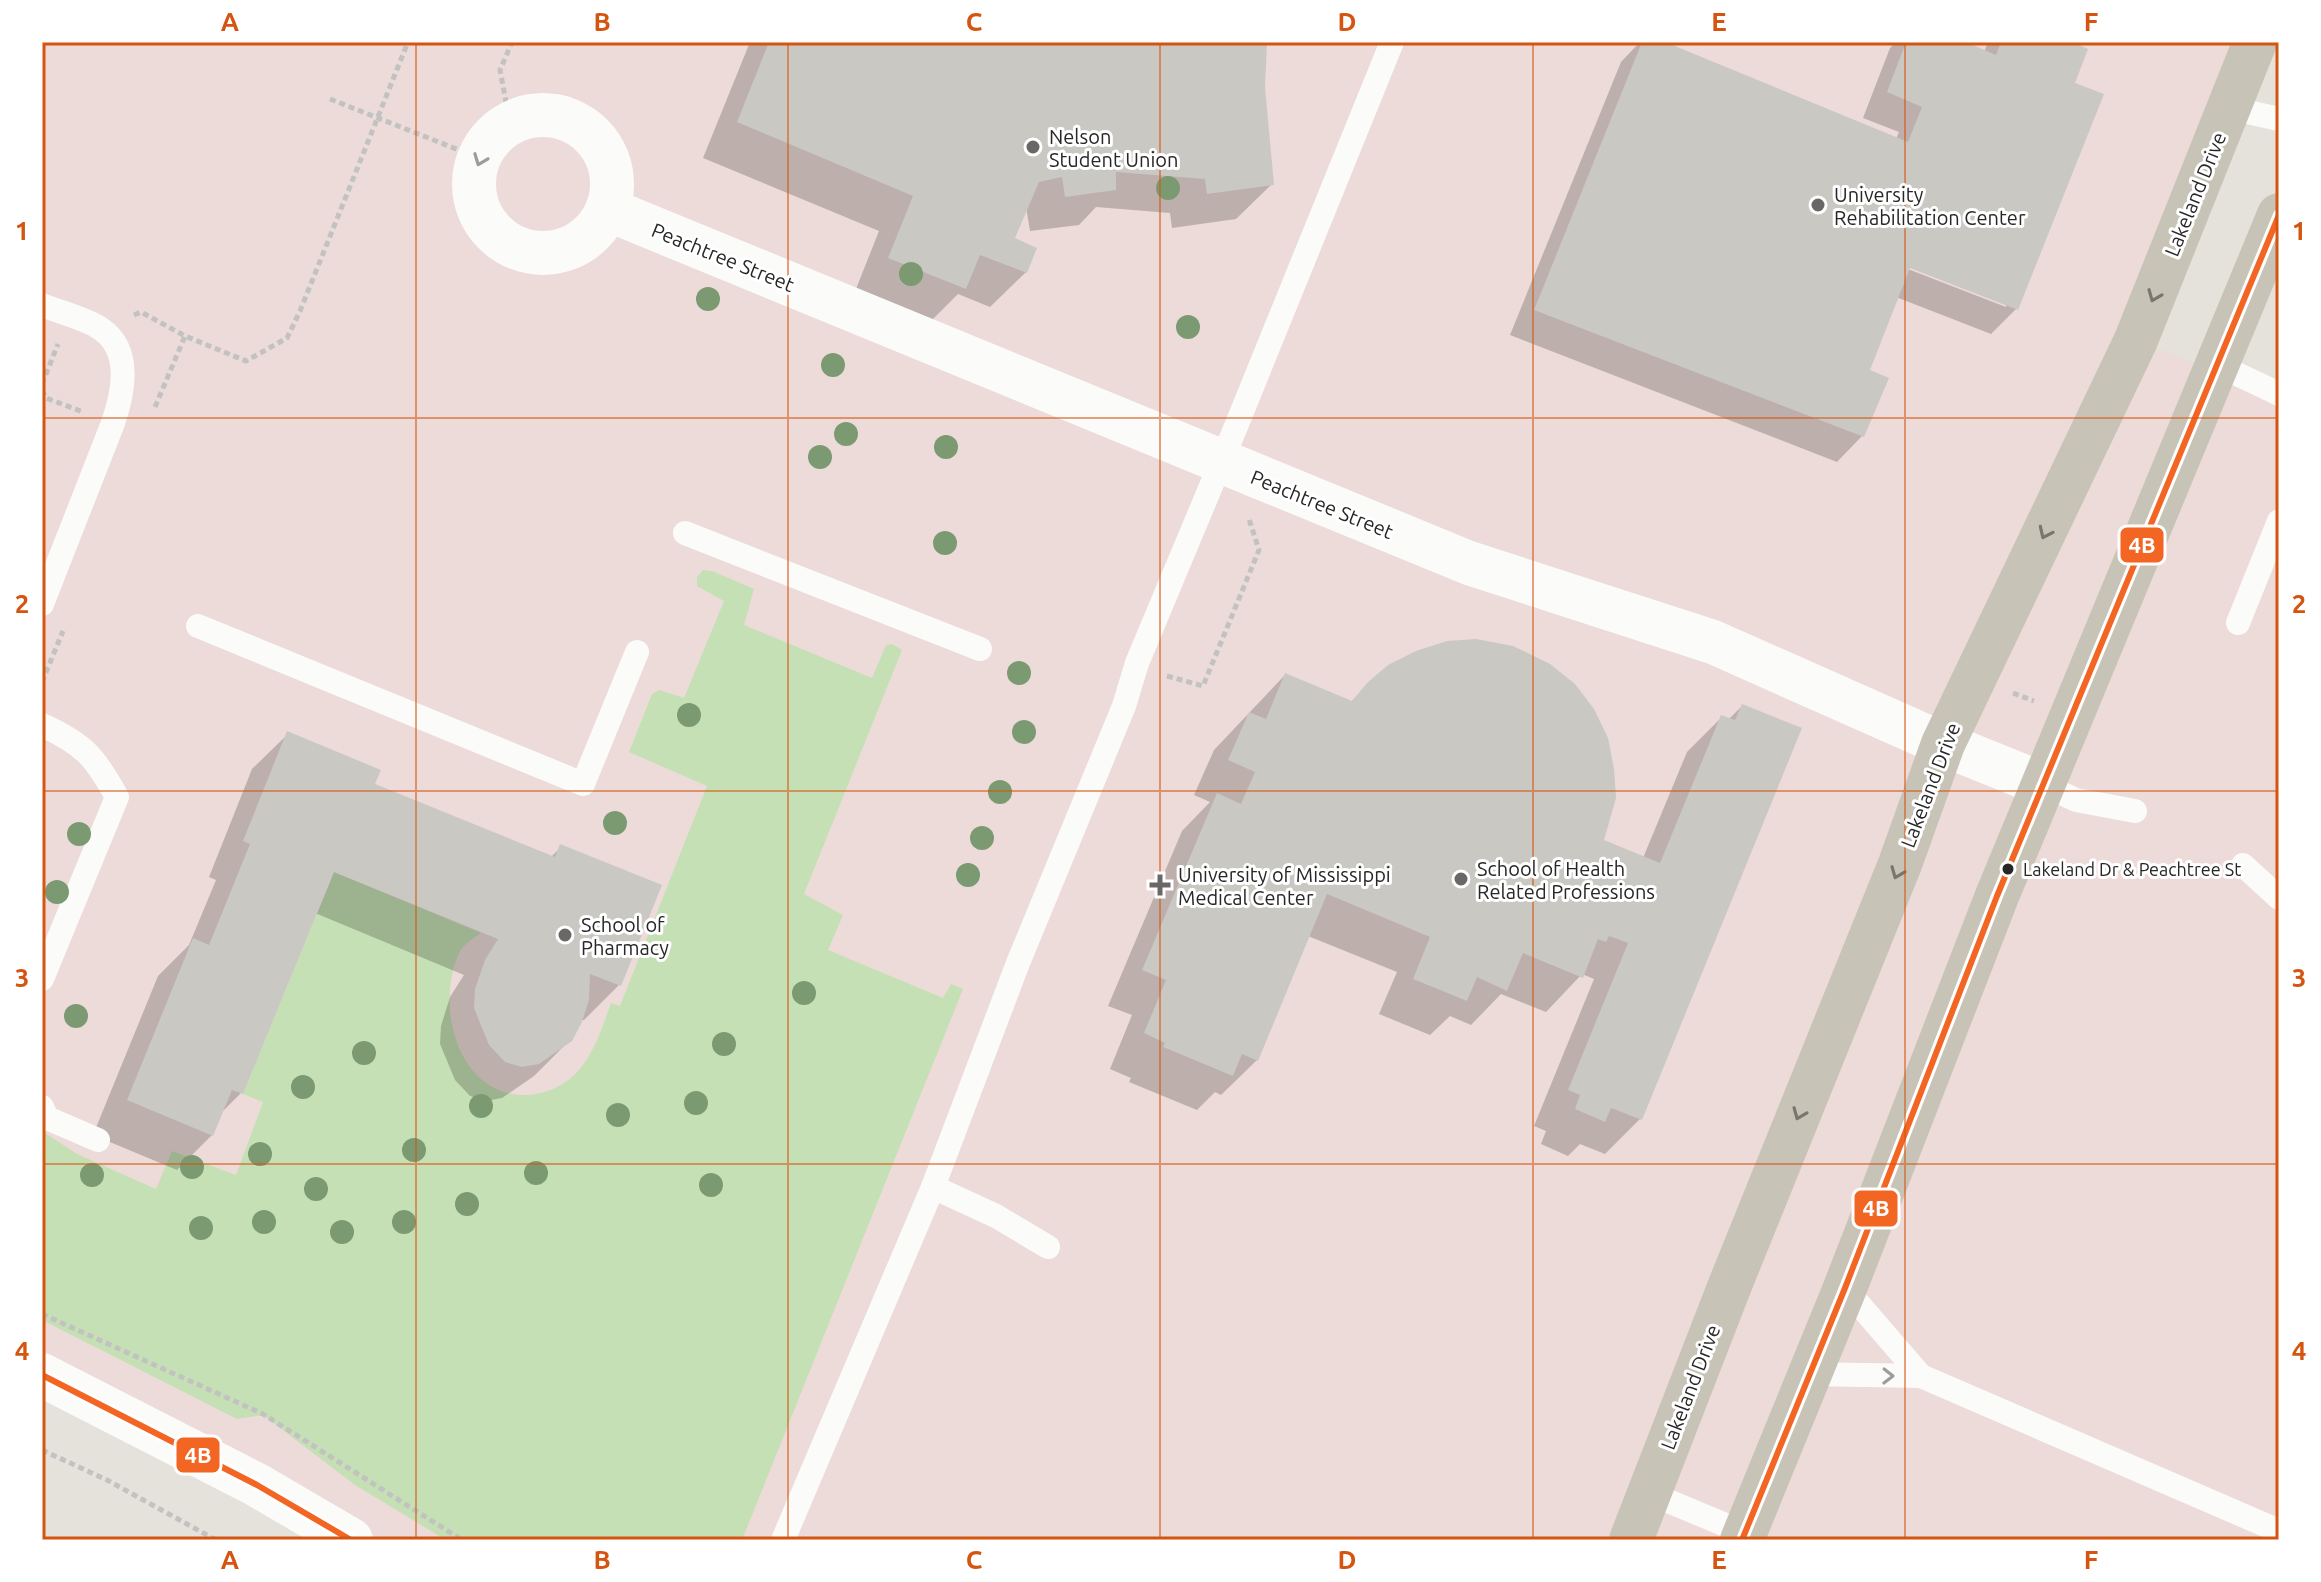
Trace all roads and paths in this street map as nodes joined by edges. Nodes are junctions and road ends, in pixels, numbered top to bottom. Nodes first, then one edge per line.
1 (408, 42) edge
2 (512, 42) edge
3 (1392, 42) edge
4 (2255, 42) edge
5 (330, 99) dead end
6 (2230, 108) junction
7 (377, 119) junction
8 (2279, 119) edge
9 (510, 123) junction
10 (479, 158) junction
11 (607, 209) junction
12 (2279, 215) edge
13 (42, 305) edge
14 (102, 329) junction
15 (2218, 365) junction
16 (42, 384) edge
17 (2279, 394) edge
18 (1219, 463) junction
19 (2279, 521) edge
20 (685, 533) dead end
21 (42, 604) edge
22 (2238, 623) dead end
23 (198, 626) dead end
24 (980, 649) dead end
25 (637, 652) dead end
26 (1976, 679) junction
27 (2072, 716) junction
28 (42, 725) edge
29 (1943, 744) junction
30 (2042, 784) junction
31 (2135, 811) dead end
32 (2243, 865) dead end
33 (2276, 888) edge
34 (42, 979) edge
35 (42, 1107) edge
36 (98, 1140) dead end
37 (933, 1187) junction
38 (1048, 1247) dead end
39 (1845, 1288) junction
40 (42, 1314) edge
41 (1810, 1374) junction
42 (42, 1375) edge
43 (1921, 1376) junction
44 (42, 1450) edge
45 (1649, 1493) junction
46 (2279, 1531) edge
47 (1749, 1538) edge
48 (216, 1540) edge
49 (351, 1540) edge
50 (462, 1540) edge
51 (783, 1540) edge
52 (1631, 1540) edge

1 - 7 path
2 - 9 path
3 - 18 lane
4 - 6 main road, Lakeland Drive
5 - 7 path
6 - 8 lane
6 -> 26 main road, Lakeland Drive
7 - 10 path
7 - 14 path
9 - 10 street
9 - 11 street
10 -> 11 street
11 - 18 street, Peachtree Street
12 - 15 main road
13 - 14 lane
14 - 16 path
14 - 21 lane
15 - 17 lane
15 - 27 main road
18 - 29 street, Peachtree Street
18 - 37 lane
19 - 22 lane
20 - 24 lane
23 - 25 lane
26 - 27 path
26 - 29 main road, Lakeland Drive
27 - 30 main road
28 - 34 lane
29 - 30 street, Peachtree Street
29 -> 45 main road, Lakeland Drive
30 - 31 lane
30 - 39 main road
32 - 33 lane
35 - 36 lane
37 - 38 lane
37 - 51 lane
39 - 41 main road
39 - 43 lane
40 - 50 path
41 -> 43 lane
41 - 47 main road
42 - 49 street
43 - 46 lane
44 - 48 path
45 - 47 lane
45 - 52 main road, Lakeland Drive

